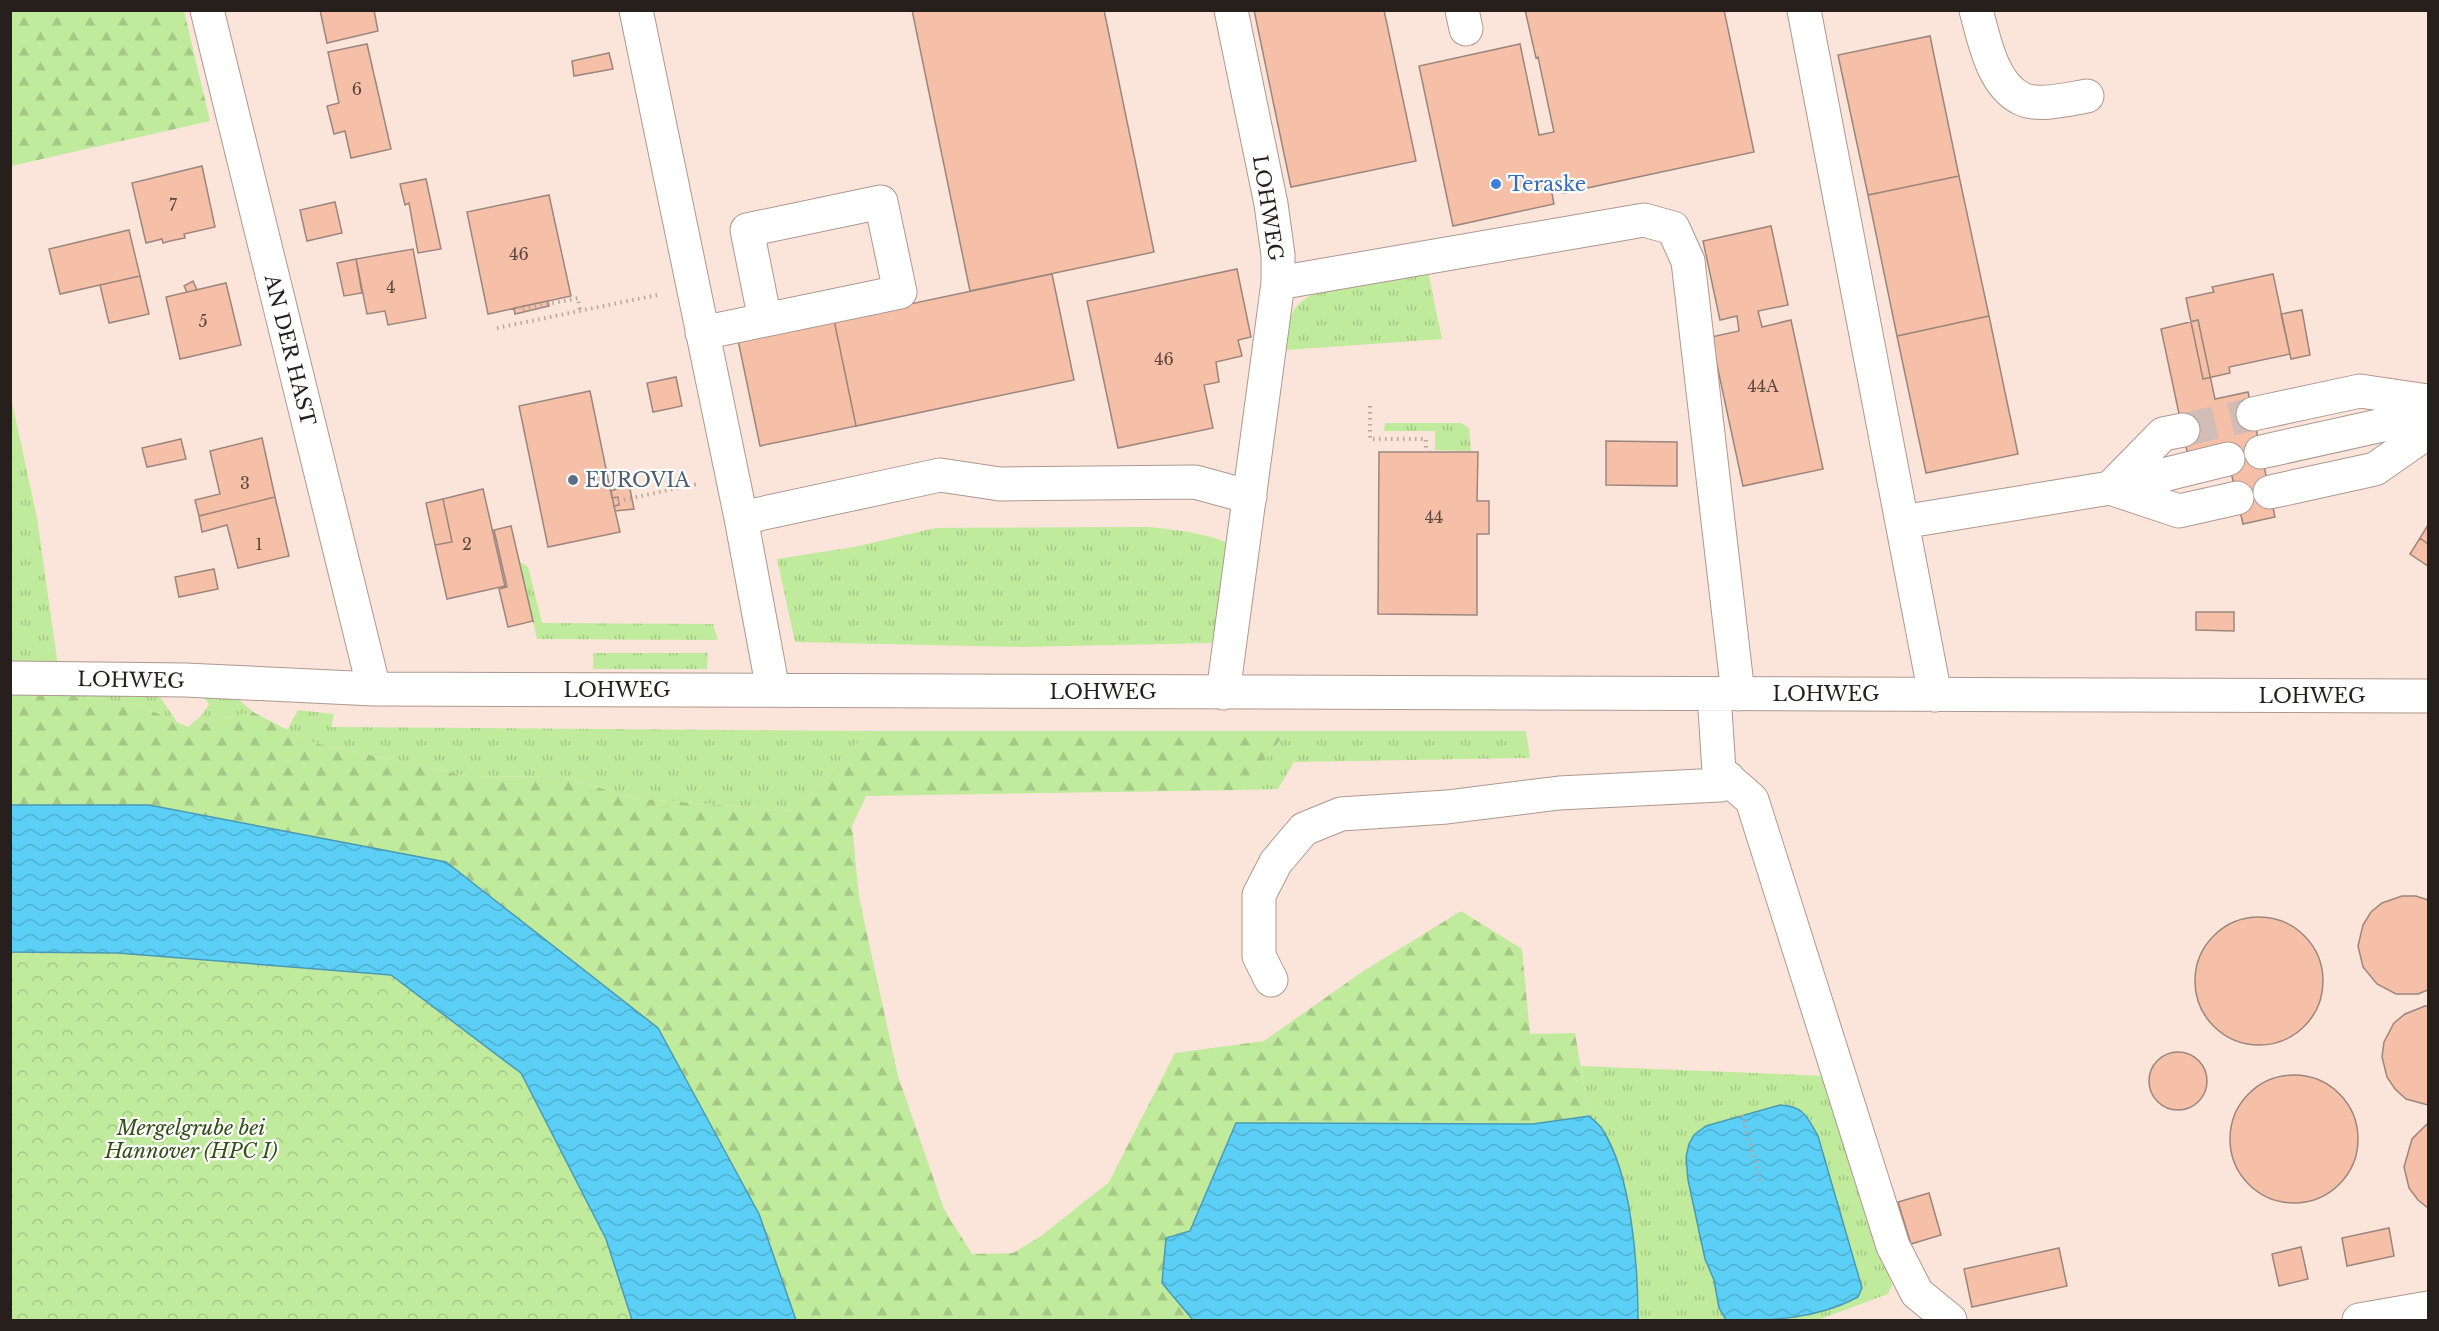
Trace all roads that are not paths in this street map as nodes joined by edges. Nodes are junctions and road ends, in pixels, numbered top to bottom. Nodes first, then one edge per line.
1 (207, 10) edge
2 (636, 10) edge
3 (1231, 10) edge
4 (1804, 10) edge
5 (1976, 10) edge
6 (2087, 96) dead end
7 (1278, 283) junction
8 (765, 320) junction
9 (702, 333) junction
10 (2428, 401) edge
11 (2253, 414) tunnel mouth
12 (2428, 415) edge
13 (2183, 430) tunnel mouth
14 (2428, 432) edge
15 (2261, 452) dead end
16 (2228, 459) dead end
17 (2110, 488) junction
18 (2270, 492) dead end
19 (1250, 496) junction
20 (2238, 498) dead end
21 (741, 518) junction
22 (1902, 522) junction
23 (10, 678) edge
24 (374, 689) junction
25 (773, 690) junction
26 (1223, 693) junction
27 (1726, 694) junction
28 (1935, 695) junction
29 (2428, 696) edge
30 (1728, 778) junction
31 (1271, 980) dead end
32 (2428, 1308) edge
33 (1950, 1320) edge
34 (2360, 1320) edge

1 - 24 street, AN DER HAST
2 - 9 street
3 - 7 street, LOHWEG
4 - 22 street
5 - 6 street
7 - 19 street, LOHWEG
7 - 27 street
8 - 8 street
8 - 9 street
9 - 21 street
10 - 11 street
12 - 15 street
13 - 17 street
14 - 18 street
16 - 17 street
17 - 20 street
17 - 22 street
19 - 21 street
19 - 26 street, LOHWEG
21 - 25 street
22 - 28 street
23 - 24 street, LOHWEG
24 - 25 street, LOHWEG
25 - 26 street, LOHWEG
26 - 27 street, LOHWEG
27 - 28 street, LOHWEG
27 - 30 street
28 - 29 street, LOHWEG
30 - 31 street
30 - 33 street
32 - 34 street

